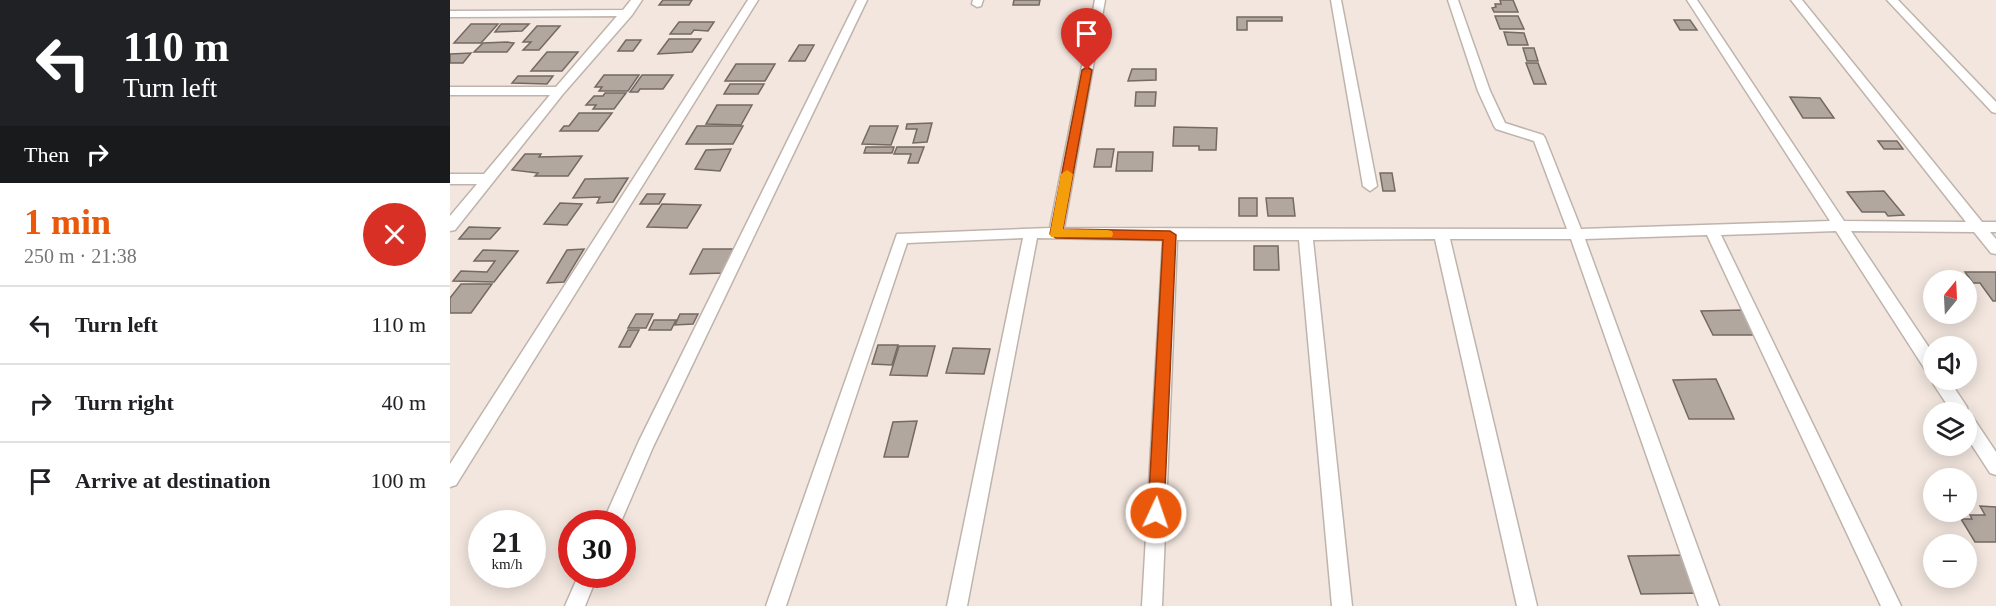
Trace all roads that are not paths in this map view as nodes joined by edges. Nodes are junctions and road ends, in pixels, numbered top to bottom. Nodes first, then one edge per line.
1 (637, 0) edge
2 (753, 0) edge
3 (862, 0) edge
4 (1100, 0) edge
5 (1336, 0) edge
6 (1453, 0) edge
7 (1692, 0) edge
8 (1796, 0) edge
9 (1892, 0) edge
10 (628, 13) junction
11 (450, 14) edge
12 (450, 91) edge
13 (559, 91) junction
14 (1996, 109) edge
15 (450, 179) edge
16 (488, 179) junction
17 (1370, 186) dead end
18 (450, 226) edge
19 (1842, 226) junction
20 (1980, 227) junction
21 (1996, 227) edge
22 (1712, 231) junction
23 (1031, 233) junction
24 (1441, 233) junction
25 (1056, 234) junction
26 (1306, 234) junction
27 (1576, 234) junction
28 (1170, 235) junction
29 (1996, 249) edge
30 (1923, 352) edge
31 (1977, 438) edge
32 (1996, 467) edge
33 (450, 479) edge
34 (617, 510) edge
35 (582, 588) edge
36 (574, 606) edge
37 (776, 606) edge
38 (957, 606) edge
39 (1152, 606) edge
40 (1342, 606) edge
41 (1527, 606) edge
42 (1709, 606) edge
43 (1891, 606) edge

1 - 10 street
2 - 33 street
3 - 34 street
4 - 25 street
5 - 17 street
6 - 27 street
7 - 19 street
8 - 20 street
9 - 14 street
10 - 11 street
10 - 13 street
12 - 13 street
13 - 16 street
15 - 16 street
16 - 18 street
19 - 20 street
19 - 22 street
19 - 30 street
20 - 21 street
20 - 29 street
22 - 27 street
22 - 43 street
23 - 25 street
23 - 37 street
23 - 38 street
24 - 26 street
24 - 27 street
24 - 41 street
25 - 28 street
26 - 28 street
26 - 40 street
27 - 42 street
28 - 39 street
31 - 32 street
35 - 36 street

